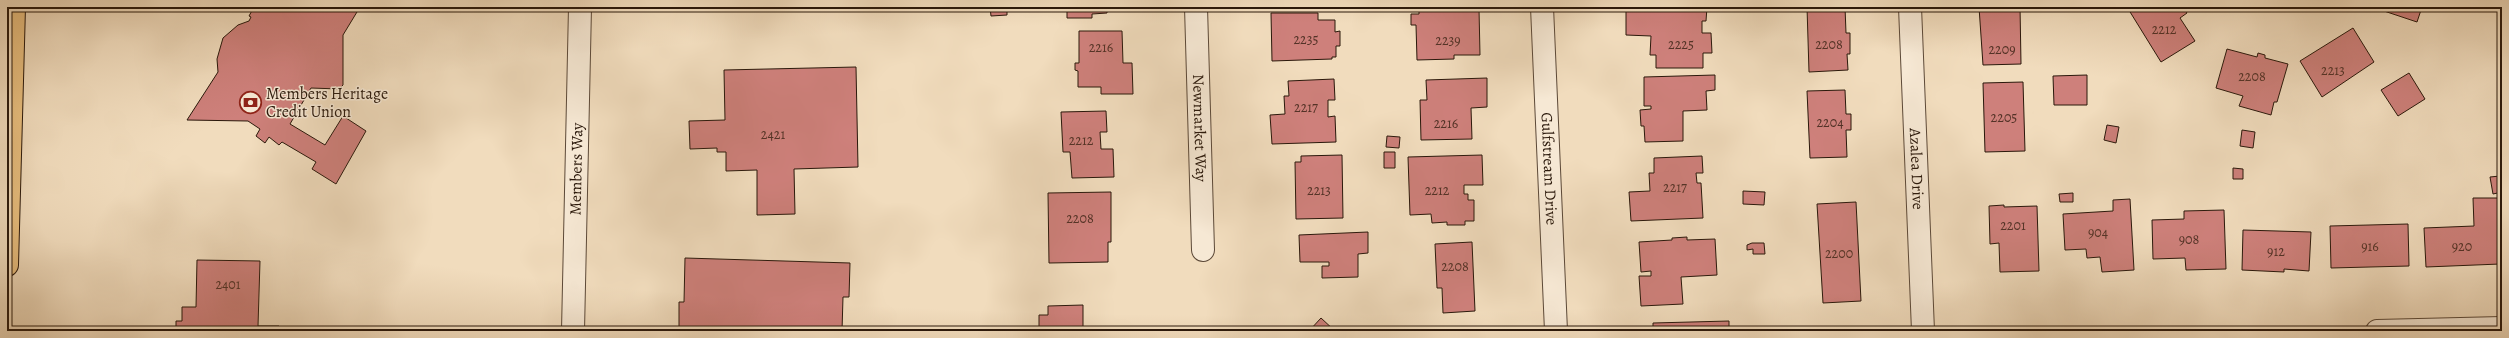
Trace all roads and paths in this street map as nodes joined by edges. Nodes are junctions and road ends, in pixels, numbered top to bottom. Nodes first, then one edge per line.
1 (580, 7) edge
2 (1196, 7) edge
3 (1542, 7) edge
4 (1910, 7) edge
5 (11, 8) edge
6 (1203, 250) dead end
7 (7, 265) edge
8 (2502, 328) edge
9 (573, 331) edge
10 (1556, 331) edge
11 (1924, 331) edge
12 (2377, 331) edge

1 - 9 street, Members Way
2 - 6 street, Newmarket Way
3 - 10 street, Gulfstream Drive
4 - 11 street, Azalea Drive
5 - 7 main road
8 - 12 street

